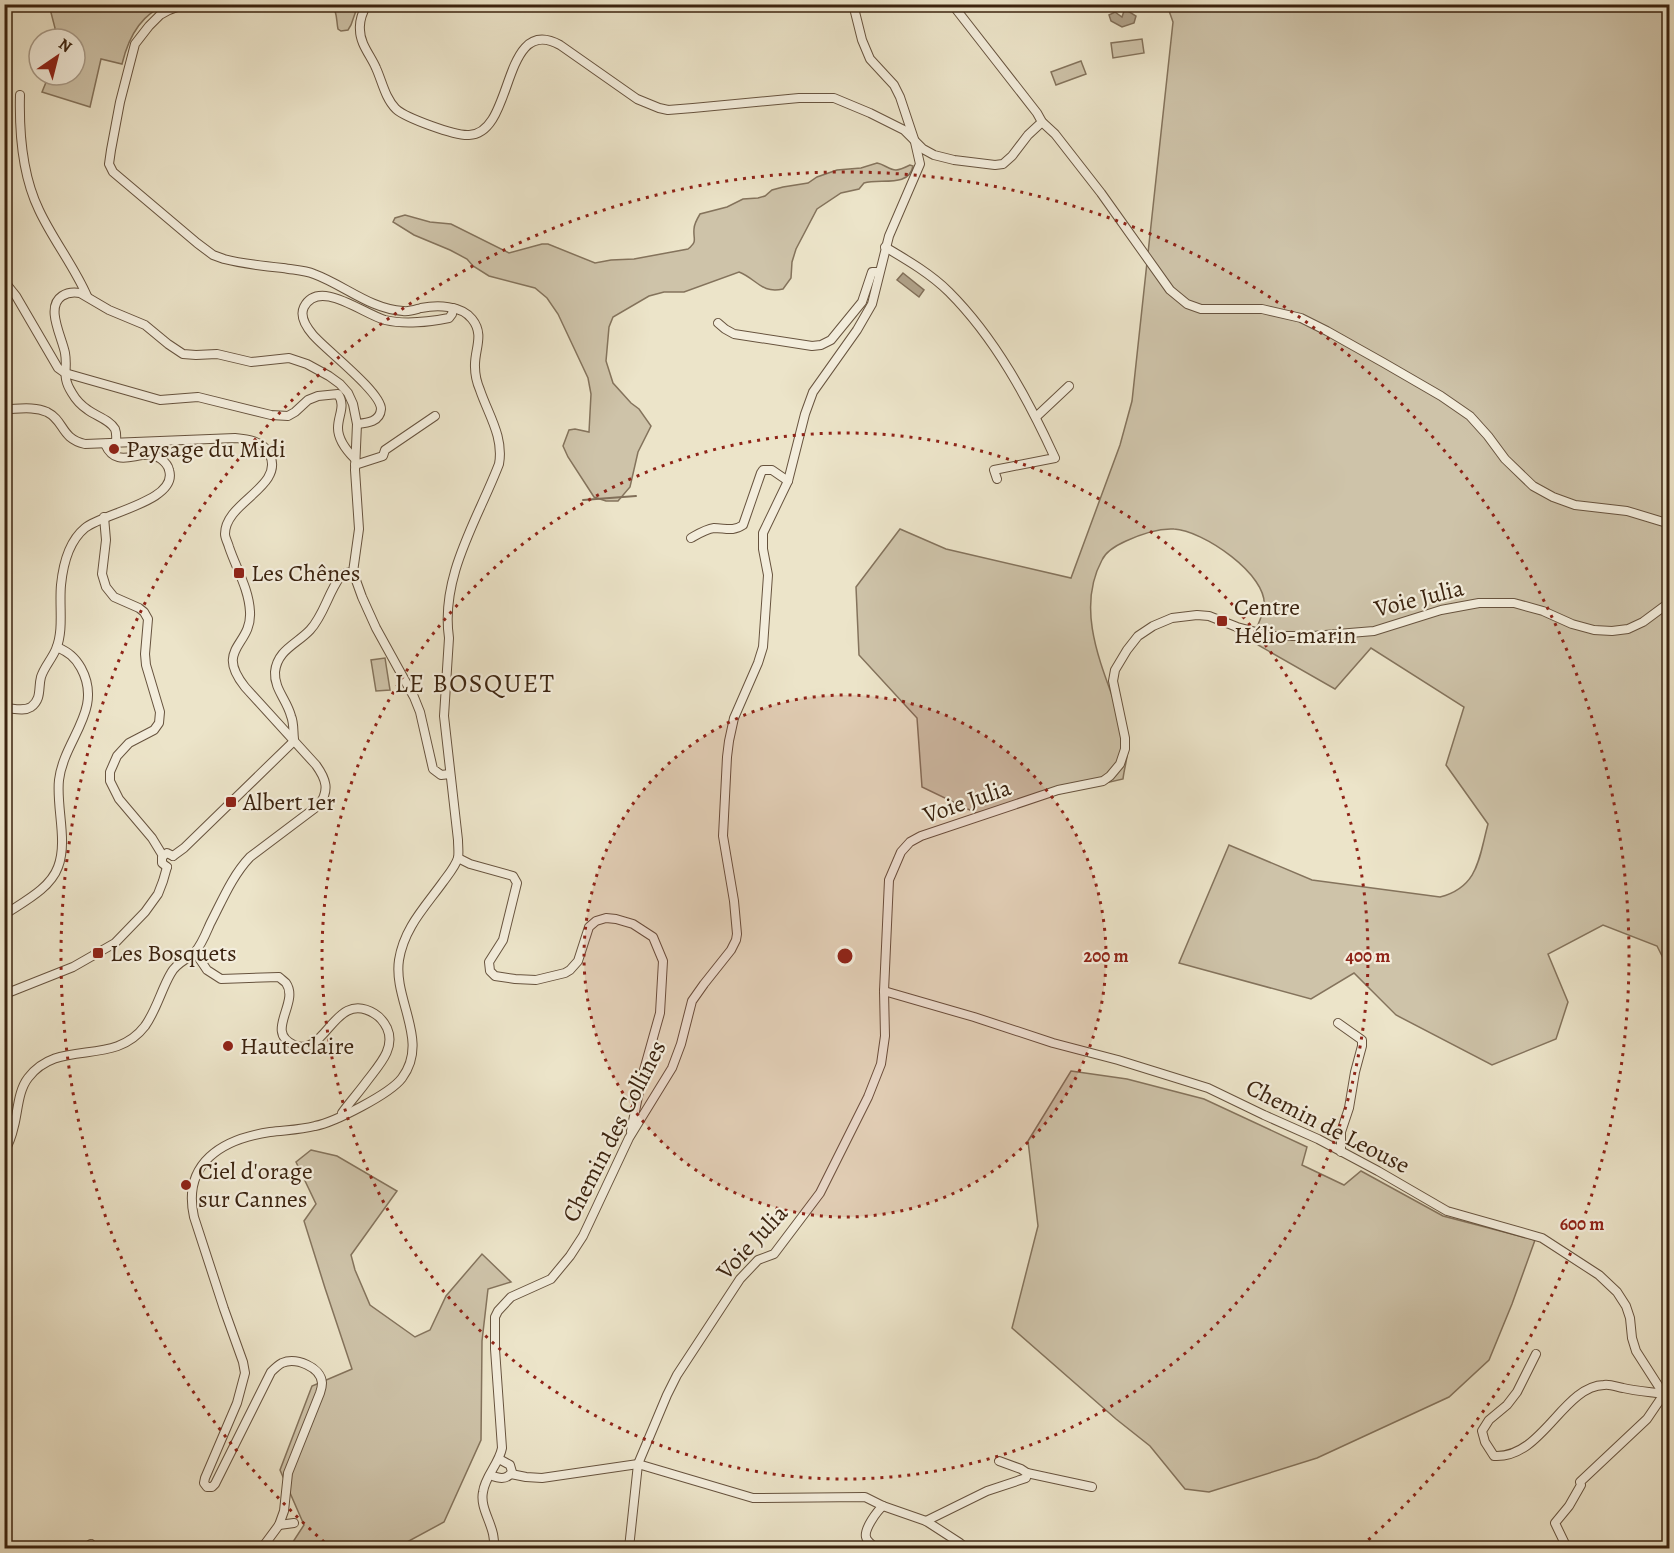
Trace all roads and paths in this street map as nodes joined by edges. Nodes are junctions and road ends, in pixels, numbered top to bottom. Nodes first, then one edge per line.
1 (185, 4) edge
2 (367, 4) edge
3 (853, 4) edge
4 (952, 4) edge
5 (20, 96) dead end
6 (1042, 122) junction
7 (915, 142) junction
8 (885, 247) junction
9 (879, 272) junction
10 (4, 282) edge
11 (87, 296) junction
12 (453, 308) junction
13 (718, 323) dead end
14 (65, 373) junction
15 (1069, 386) dead end
16 (4, 409) edge
17 (435, 416) dead end
18 (1036, 417) junction
19 (357, 424) junction
20 (116, 443) junction
21 (105, 444) junction
22 (355, 462) junction
23 (997, 479) dead end
24 (788, 481) junction
25 (104, 517) junction
26 (1670, 524) edge
27 (691, 538) dead end
28 (353, 572) junction
29 (1670, 602) edge
30 (57, 647) junction
31 (4, 708) edge
32 (294, 741) junction
33 (450, 774) junction
34 (163, 856) junction
35 (173, 856) junction
36 (458, 858) junction
37 (167, 867) junction
38 (4, 915) edge
39 (195, 952) junction
40 (884, 991) junction
41 (4, 996) edge
42 (1338, 1023) dead end
43 (339, 1117) junction
44 (629, 1138) junction
45 (4, 1152) edge
46 (1341, 1152) junction
47 (1536, 1354) dead end
48 (1664, 1394) junction
49 (1670, 1404) edge
50 (499, 1459) junction
51 (999, 1461) dead end
52 (638, 1464) junction
53 (1027, 1473) junction
54 (511, 1474) junction
55 (490, 1475) junction
56 (1092, 1487) dead end
57 (883, 1506) junction
58 (926, 1521) junction
59 (294, 1523) dead end
60 (279, 1525) junction
61 (262, 1548) edge
62 (495, 1548) edge
63 (629, 1548) edge
64 (876, 1548) edge
65 (966, 1548) edge
66 (1567, 1548) edge

1 - 12 street
2 - 7 street
3 - 7 street, Chemin des Collines
4 - 6 street
5 - 11 street
6 - 7 street
6 - 26 street
7 - 8 street, Chemin des Collines
8 - 9 street, Chemin des Collines
8 - 18 street
9 - 13 street
9 - 24 street, Chemin des Collines
10 - 14 street
11 - 14 street
11 - 19 street
12 - 19 street
12 - 33 street
14 - 20 street
14 - 22 street
15 - 18 street
16 - 21 street
17 - 22 street
18 - 23 street
19 - 22 street
20 - 21 street
20 - 32 street
21 - 25 street
22 - 28 street
24 - 27 street
24 - 44 street, Chemin des Collines
25 - 30 street
25 - 34 street
28 - 32 street
28 - 33 street
29 - 40 street, Voie Julia
30 - 31 street
30 - 38 street
32 - 35 street
32 - 39 street
33 - 36 street
34 - 35 street
34 - 37 street
35 - 37 street
36 - 43 street
36 - 44 street
37 - 41 street
39 - 43 street
39 - 45 street
40 - 46 street, Chemin de Leouse
40 - 52 street, Voie Julia
42 - 46 street
43 - 60 street
44 - 50 street, Chemin des Collines
46 - 48 street, Chemin de Leouse
47 - 48 street
48 - 49 street, Chemin de Leouse
48 - 66 street
50 - 54 street
50 - 55 street, Chemin des Collines
51 - 53 street
52 - 54 street
52 - 57 street
52 - 63 street, Voie Julia
53 - 56 street
53 - 58 street
54 - 55 street
55 - 62 street, Chemin des Collines
57 - 58 street
57 - 64 street
58 - 65 street
59 - 60 street
60 - 61 street

